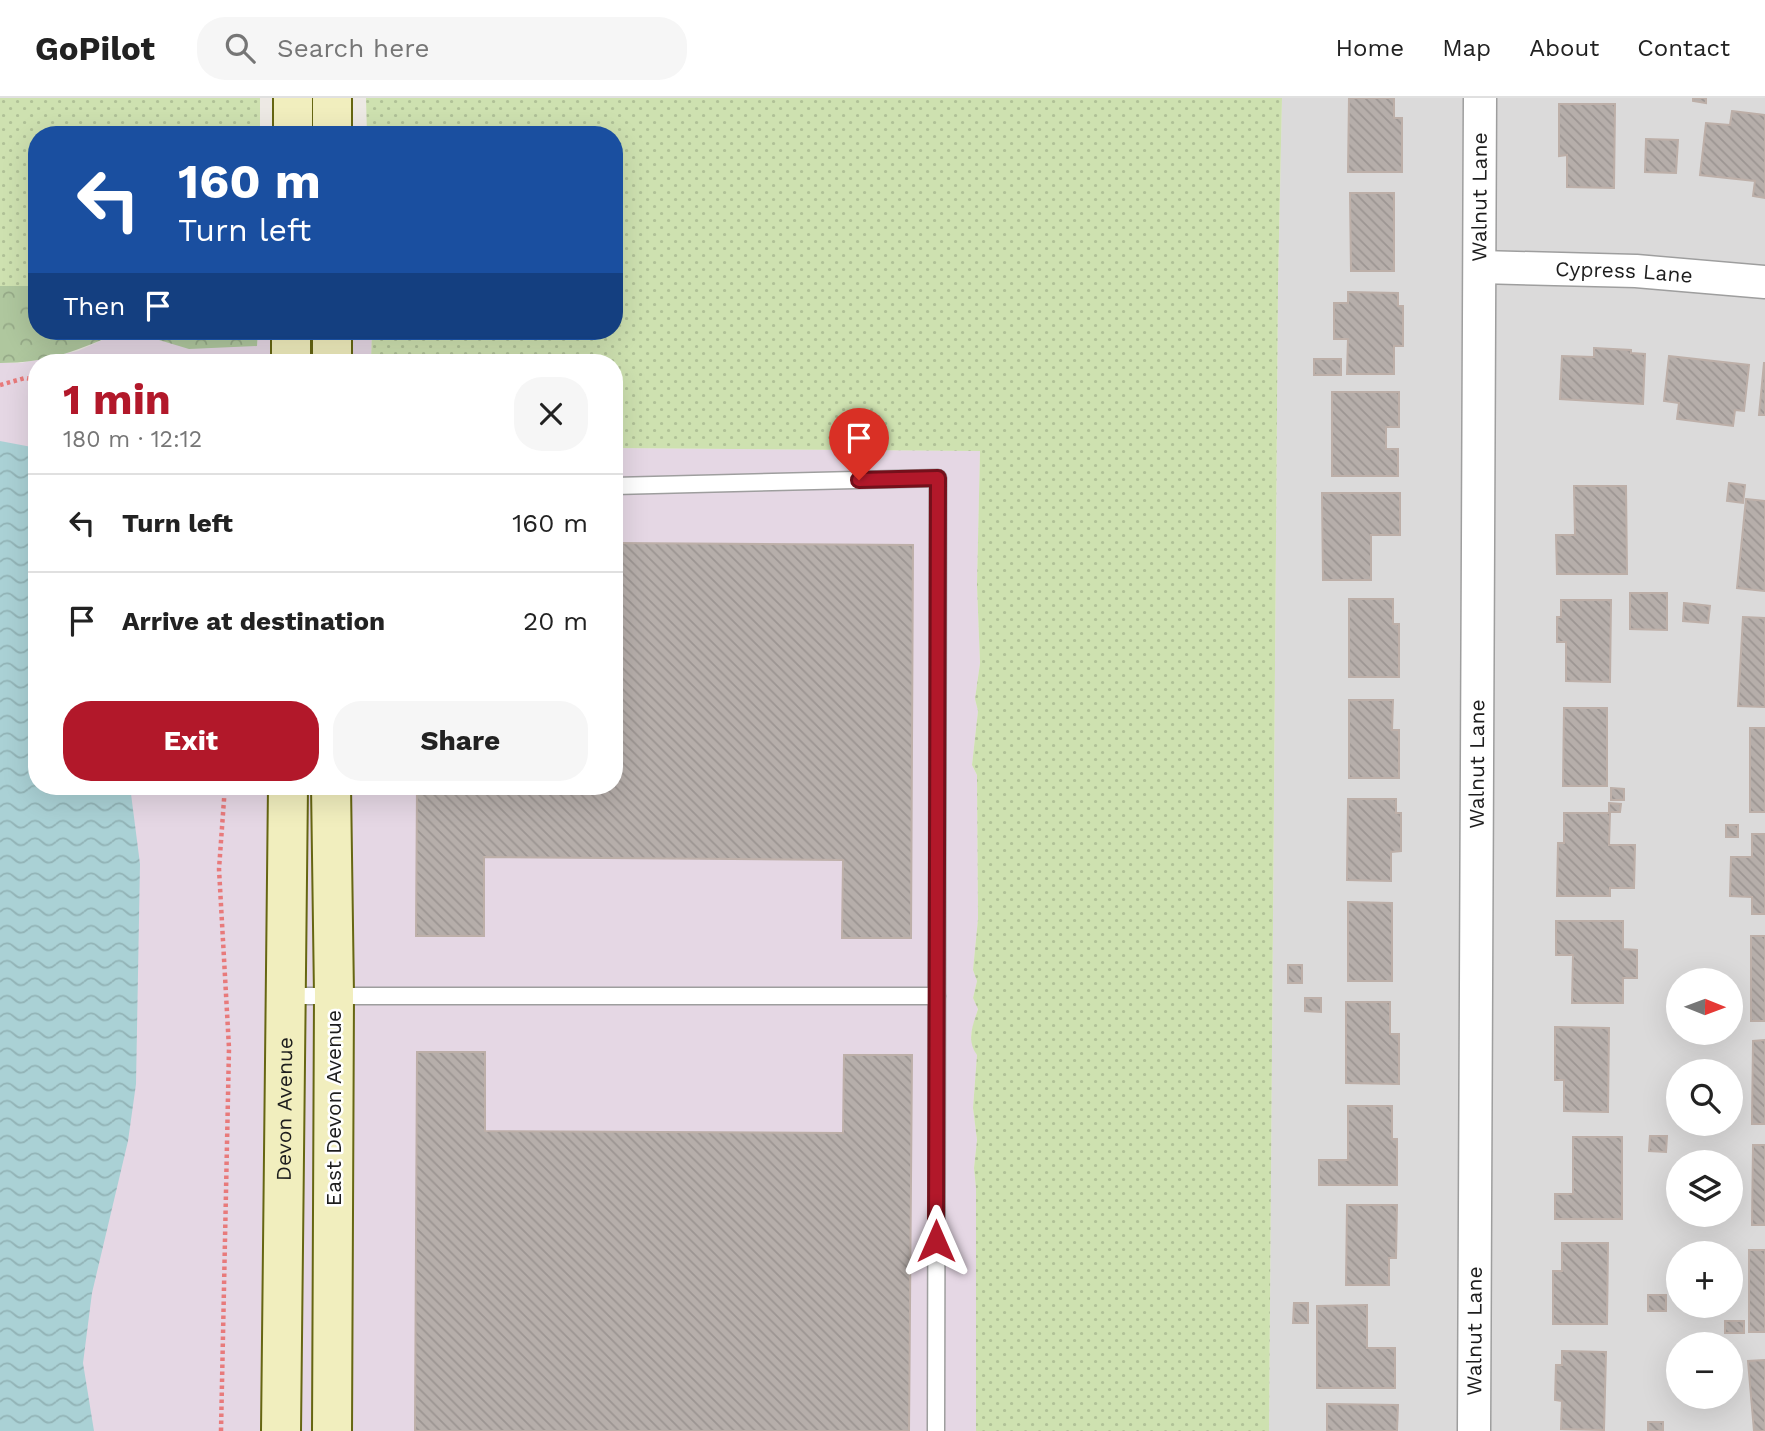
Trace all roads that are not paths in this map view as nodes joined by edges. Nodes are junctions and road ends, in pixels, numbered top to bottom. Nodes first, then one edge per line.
1 (293, 98) edge
2 (332, 98) edge
3 (1480, 98) edge
4 (293, 126) edge
5 (332, 126) edge
6 (1480, 267) junction
7 (1765, 282) edge
8 (623, 486) edge
9 (288, 795) edge
10 (331, 795) edge
11 (334, 995) junction
12 (286, 996) junction
13 (937, 996) junction
14 (281, 1431) edge
15 (332, 1431) edge
16 (936, 1431) edge
17 (1474, 1431) edge

1 - 4 main road
2 - 5 main road
3 - 6 street, Walnut Lane
6 - 7 street, Cypress Lane
6 - 17 street, Walnut Lane
8 - 13 lane
9 - 12 main road, Devon Avenue
10 - 11 main road, East Devon Avenue
11 - 12 lane
11 - 13 lane
11 - 15 main road, East Devon Avenue
12 - 14 main road, Devon Avenue
13 - 16 lane

